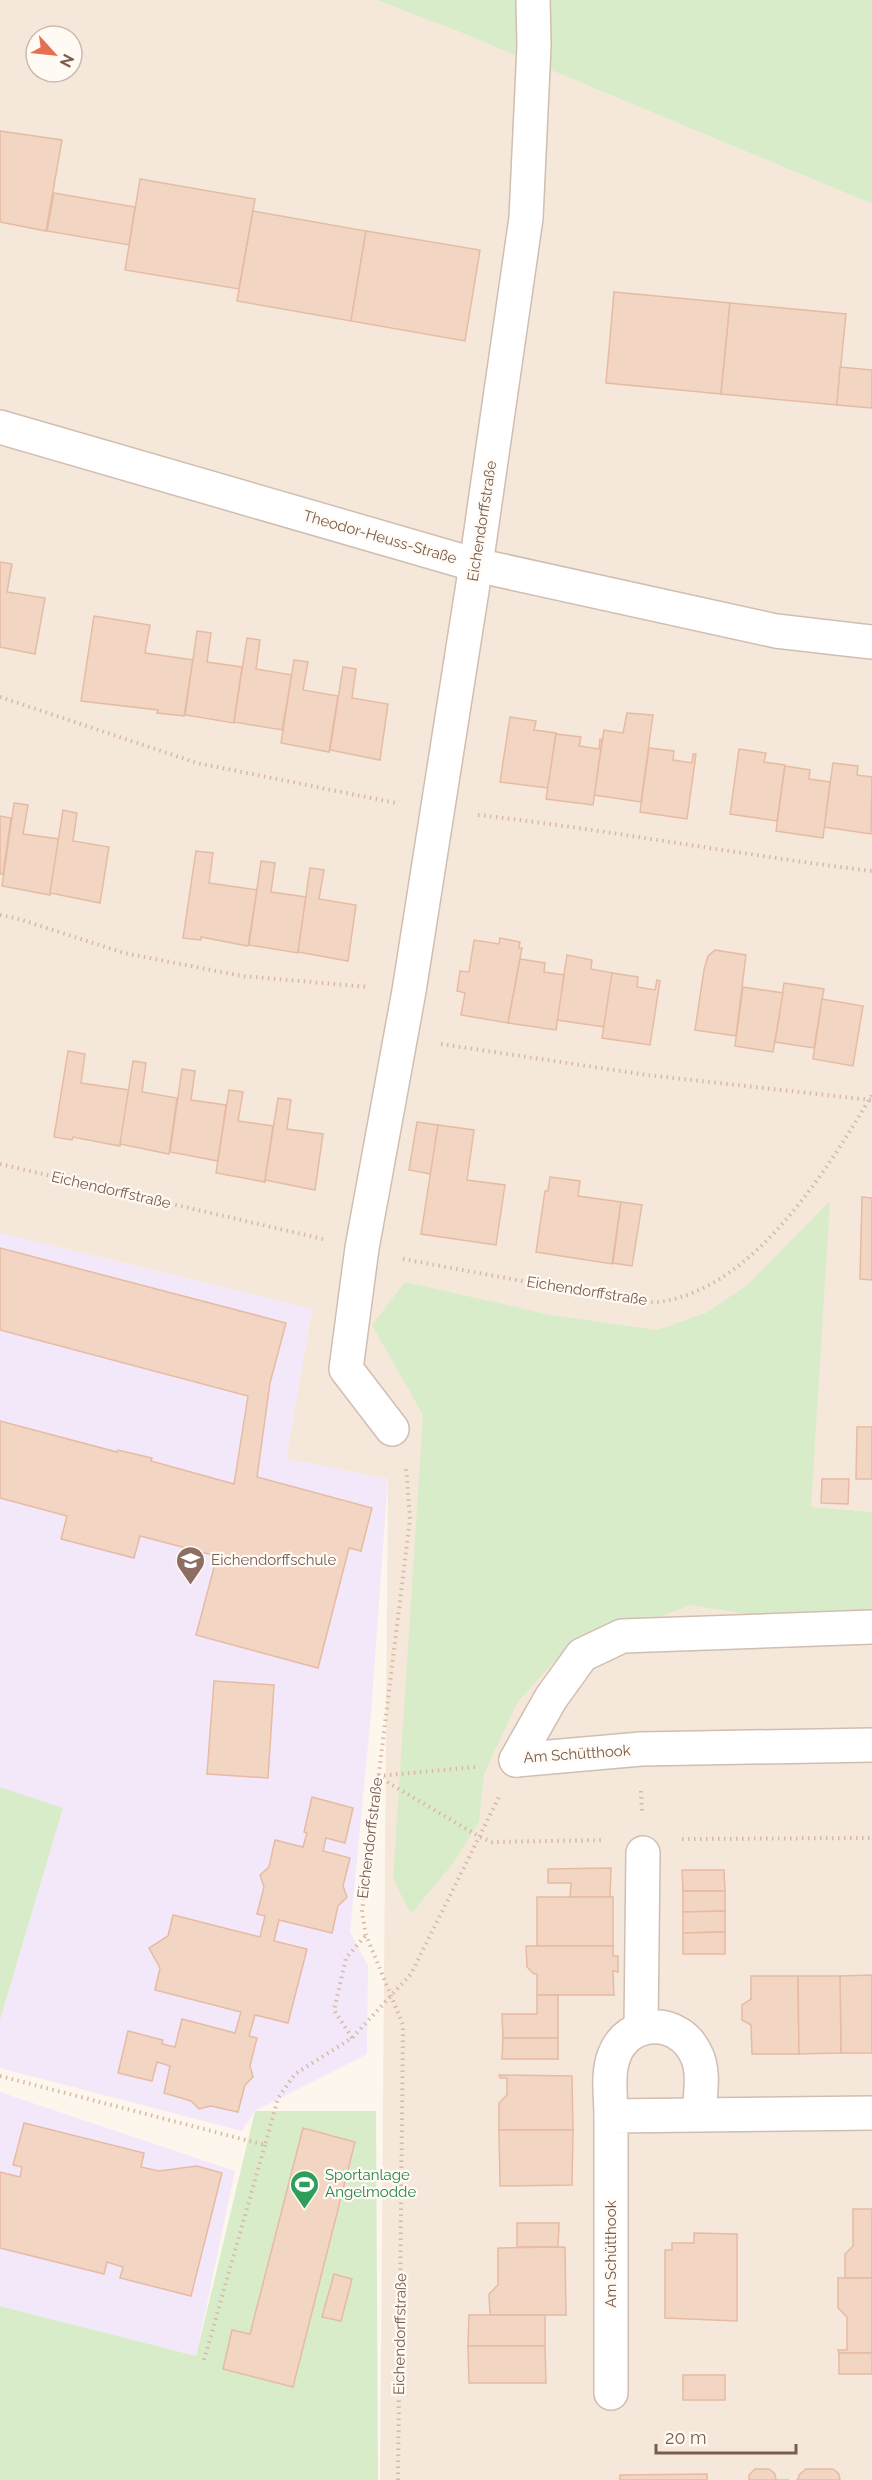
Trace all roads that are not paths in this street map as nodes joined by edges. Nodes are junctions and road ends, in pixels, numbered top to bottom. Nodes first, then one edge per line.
1 (533, 0) edge
2 (0, 427) edge
3 (476, 565) junction
4 (872, 642) edge
5 (392, 1429) road end
6 (872, 1627) edge
7 (872, 1745) edge
8 (643, 1853) road end
9 (641, 2028) junction
10 (872, 2113) edge
11 (699, 2114) junction
12 (611, 2116) junction
13 (611, 2393) dead end

1 - 3 street, Eichendorffstraße
2 - 3 street, Theodor-Heuss-Straße
3 - 4 street, Theodor-Heuss-Straße
3 - 5 street, Eichendorffstraße
6 - 7 street, Am Schütthook
8 - 9 street
9 - 11 street
9 - 12 street, Am Schütthook
10 - 11 street
11 - 12 street
12 - 13 street, Am Schütthook

